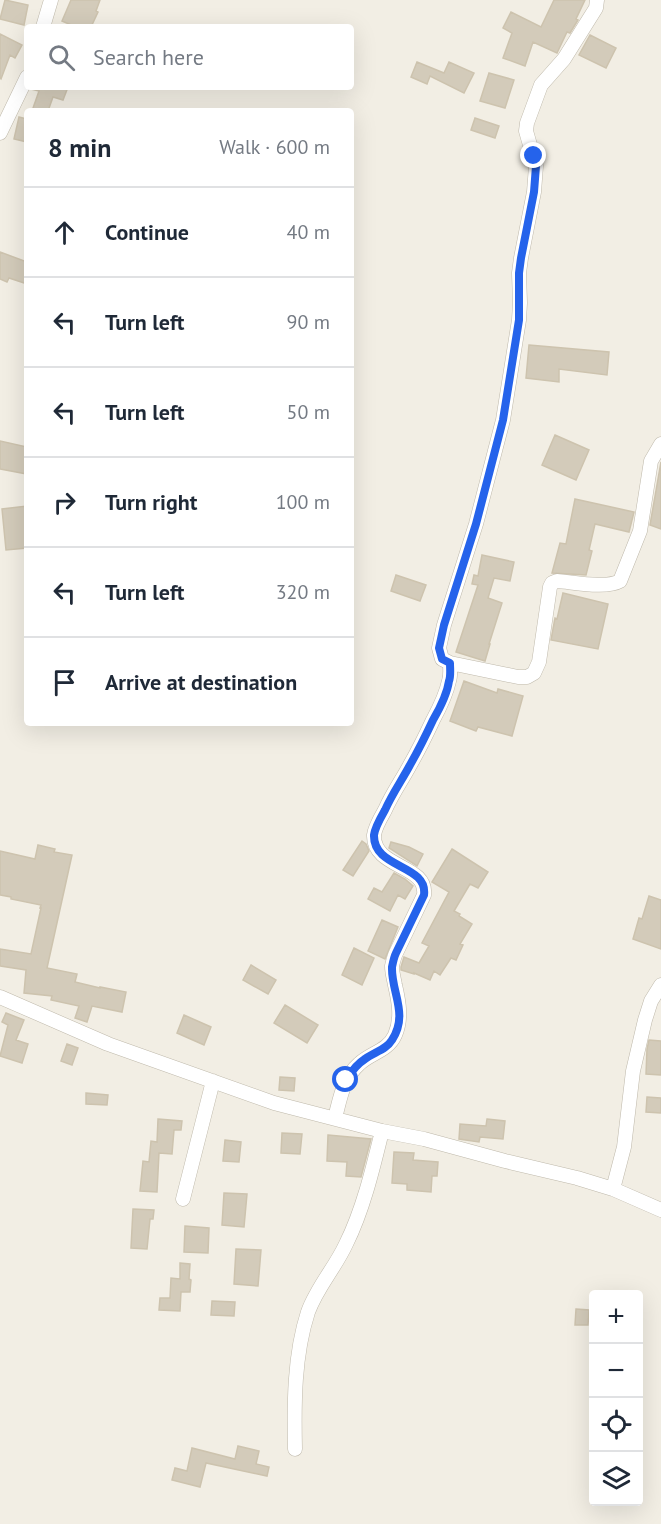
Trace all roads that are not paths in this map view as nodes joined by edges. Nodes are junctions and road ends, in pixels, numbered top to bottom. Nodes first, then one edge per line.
1 (51, 0) edge
2 (597, 0) edge
3 (44, 24) edge
4 (24, 84) edge
5 (0, 133) edge
6 (661, 444) edge
7 (450, 663) junction
8 (661, 985) edge
9 (0, 998) edge
10 (213, 1081) junction
11 (334, 1118) junction
12 (382, 1131) junction
13 (613, 1189) junction
14 (183, 1199) dead end
15 (661, 1210) edge
16 (295, 1449) dead end

1 - 3 street
2 - 7 street
4 - 5 street
6 - 7 street
7 - 11 street
8 - 13 street
9 - 10 street
10 - 11 street
10 - 14 street
11 - 12 street
12 - 13 street
12 - 16 street
13 - 15 street

